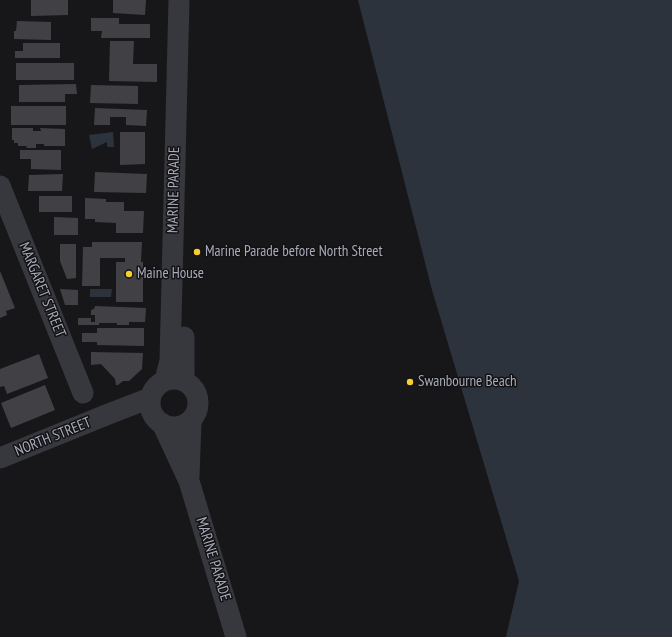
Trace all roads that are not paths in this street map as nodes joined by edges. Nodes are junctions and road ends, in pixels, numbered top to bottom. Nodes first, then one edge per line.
1 (179, 0) edge
2 (190, 0) edge
3 (0, 187) edge
4 (175, 380) junction
5 (83, 393) dead end
6 (150, 398) junction
7 (106, 415) junction
8 (159, 421) junction
9 (191, 421) junction
10 (0, 458) edge
11 (189, 481) junction
12 (236, 637) edge

1 - 4 street, MARINE PARADE
2 - 4 street, MARINE PARADE
3 - 5 street, MARGARET STREET
4 - 6 street
4 - 9 street
6 - 7 street, NORTH STREET
6 - 8 street
7 - 8 street, NORTH STREET
7 - 10 street, NORTH STREET
8 - 9 street
8 - 11 street, MARINE PARADE
9 - 11 street, MARINE PARADE
11 - 12 street, MARINE PARADE

